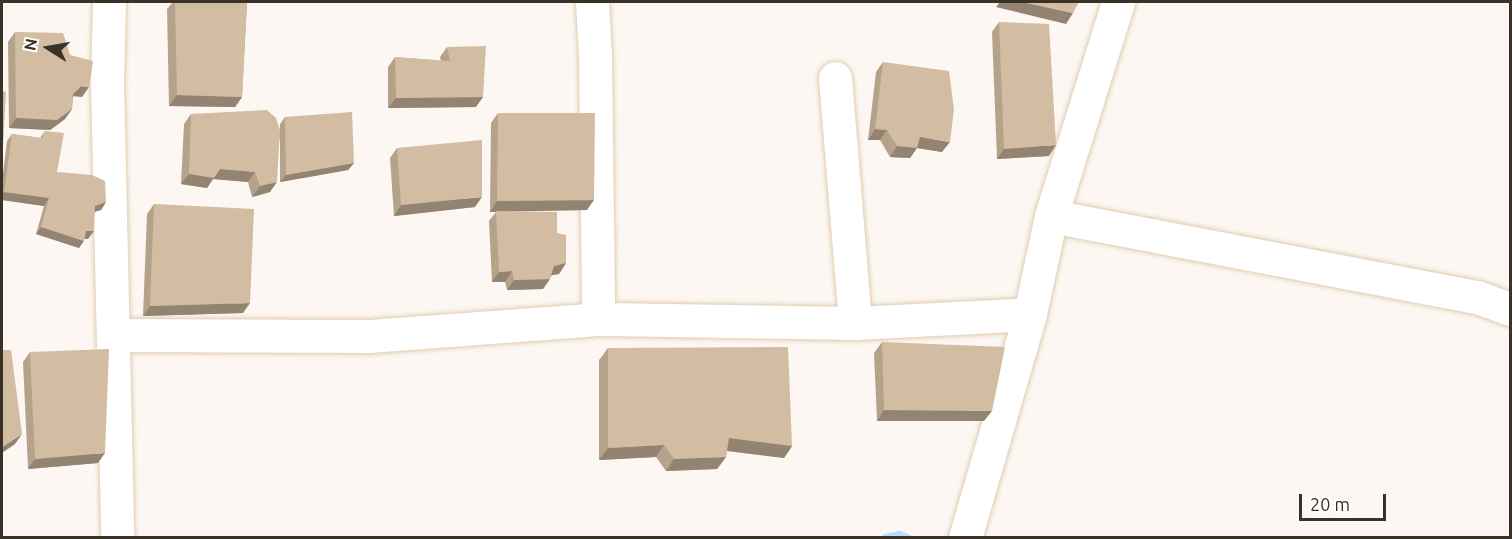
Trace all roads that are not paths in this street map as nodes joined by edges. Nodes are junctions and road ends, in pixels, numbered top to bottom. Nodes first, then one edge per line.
1 (109, 2) edge
2 (592, 2) edge
3 (1118, 2) edge
4 (835, 78) dead end
5 (1051, 216) junction
6 (1510, 309) edge
7 (1030, 314) junction
8 (598, 319) junction
9 (855, 323) junction
10 (113, 335) junction
11 (117, 537) edge
12 (966, 537) edge

1 - 10 street
2 - 8 street
3 - 5 street
4 - 9 street
5 - 6 street
5 - 7 street
7 - 9 street
7 - 12 street
8 - 9 street
8 - 10 street
10 - 11 street

